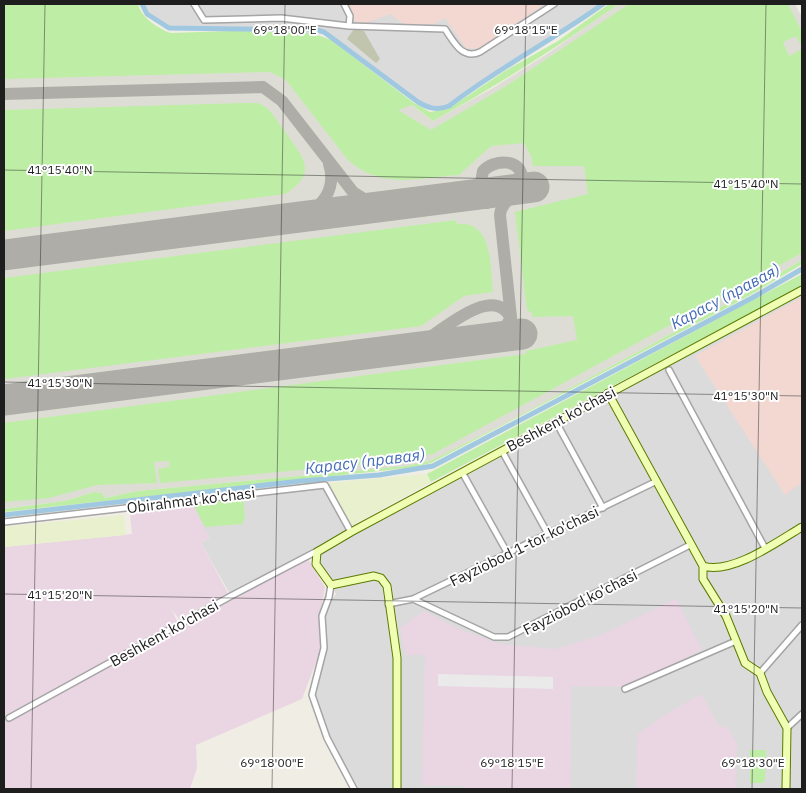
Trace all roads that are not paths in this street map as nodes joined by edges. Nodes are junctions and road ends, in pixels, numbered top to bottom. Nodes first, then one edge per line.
1 (194, 4) edge
2 (344, 4) edge
3 (554, 4) edge
4 (349, 26) junction
5 (802, 290) edge
6 (669, 370) dead end
7 (608, 393) junction
8 (556, 422) junction
9 (502, 451) junction
10 (462, 472) junction
11 (657, 481) junction
12 (603, 508) junction
13 (4, 522) edge
14 (802, 527) edge
15 (351, 532) junction
16 (548, 534) junction
17 (690, 546) junction
18 (765, 548) junction
19 (318, 552) junction
20 (508, 554) junction
21 (307, 556) junction
22 (316, 564) junction
23 (703, 566) junction
24 (330, 585) junction
25 (413, 599) junction
26 (388, 604) junction
27 (802, 625) edge
28 (736, 641) junction
29 (760, 673) junction
30 (625, 689) dead end
31 (802, 714) edge
32 (9, 718) dead end
33 (787, 728) junction
34 (354, 789) edge
35 (397, 789) edge
36 (786, 789) edge

1 - 4 street
2 - 4 street
3 - 4 street
5 - 7 street, Beshkent ko'chasi
6 - 18 street
7 - 8 street, Beshkent ko'chasi
7 - 11 street
8 - 9 street, Beshkent ko'chasi
8 - 12 street
9 - 10 street, Beshkent ko'chasi
9 - 16 street
10 - 15 street, Beshkent ko'chasi
10 - 20 street
11 - 12 street, Fayziobod 1-tor ko'chasi
11 - 17 street
12 - 16 street, Fayziobod 1-tor ko'chasi
13 - 15 street, Obirahmat ko'chasi
14 - 18 street
15 - 19 street, Beshkent ko'chasi
16 - 20 street, Fayziobod 1-tor ko'chasi
17 - 23 street
17 - 25 street, Fayziobod ko'chasi
18 - 23 street
19 - 21 street, Beshkent ko'chasi
19 - 22 street
20 - 25 street, Fayziobod 1-tor ko'chasi
21 - 22 street
21 - 32 street, Beshkent ko'chasi
22 - 24 street
23 - 28 street
24 - 26 street
24 - 34 street
25 - 26 street, Fayziobod 1-tor ko'chasi
26 - 35 street
27 - 29 street
28 - 29 street
28 - 30 street
29 - 33 street
31 - 33 street
33 - 36 street

